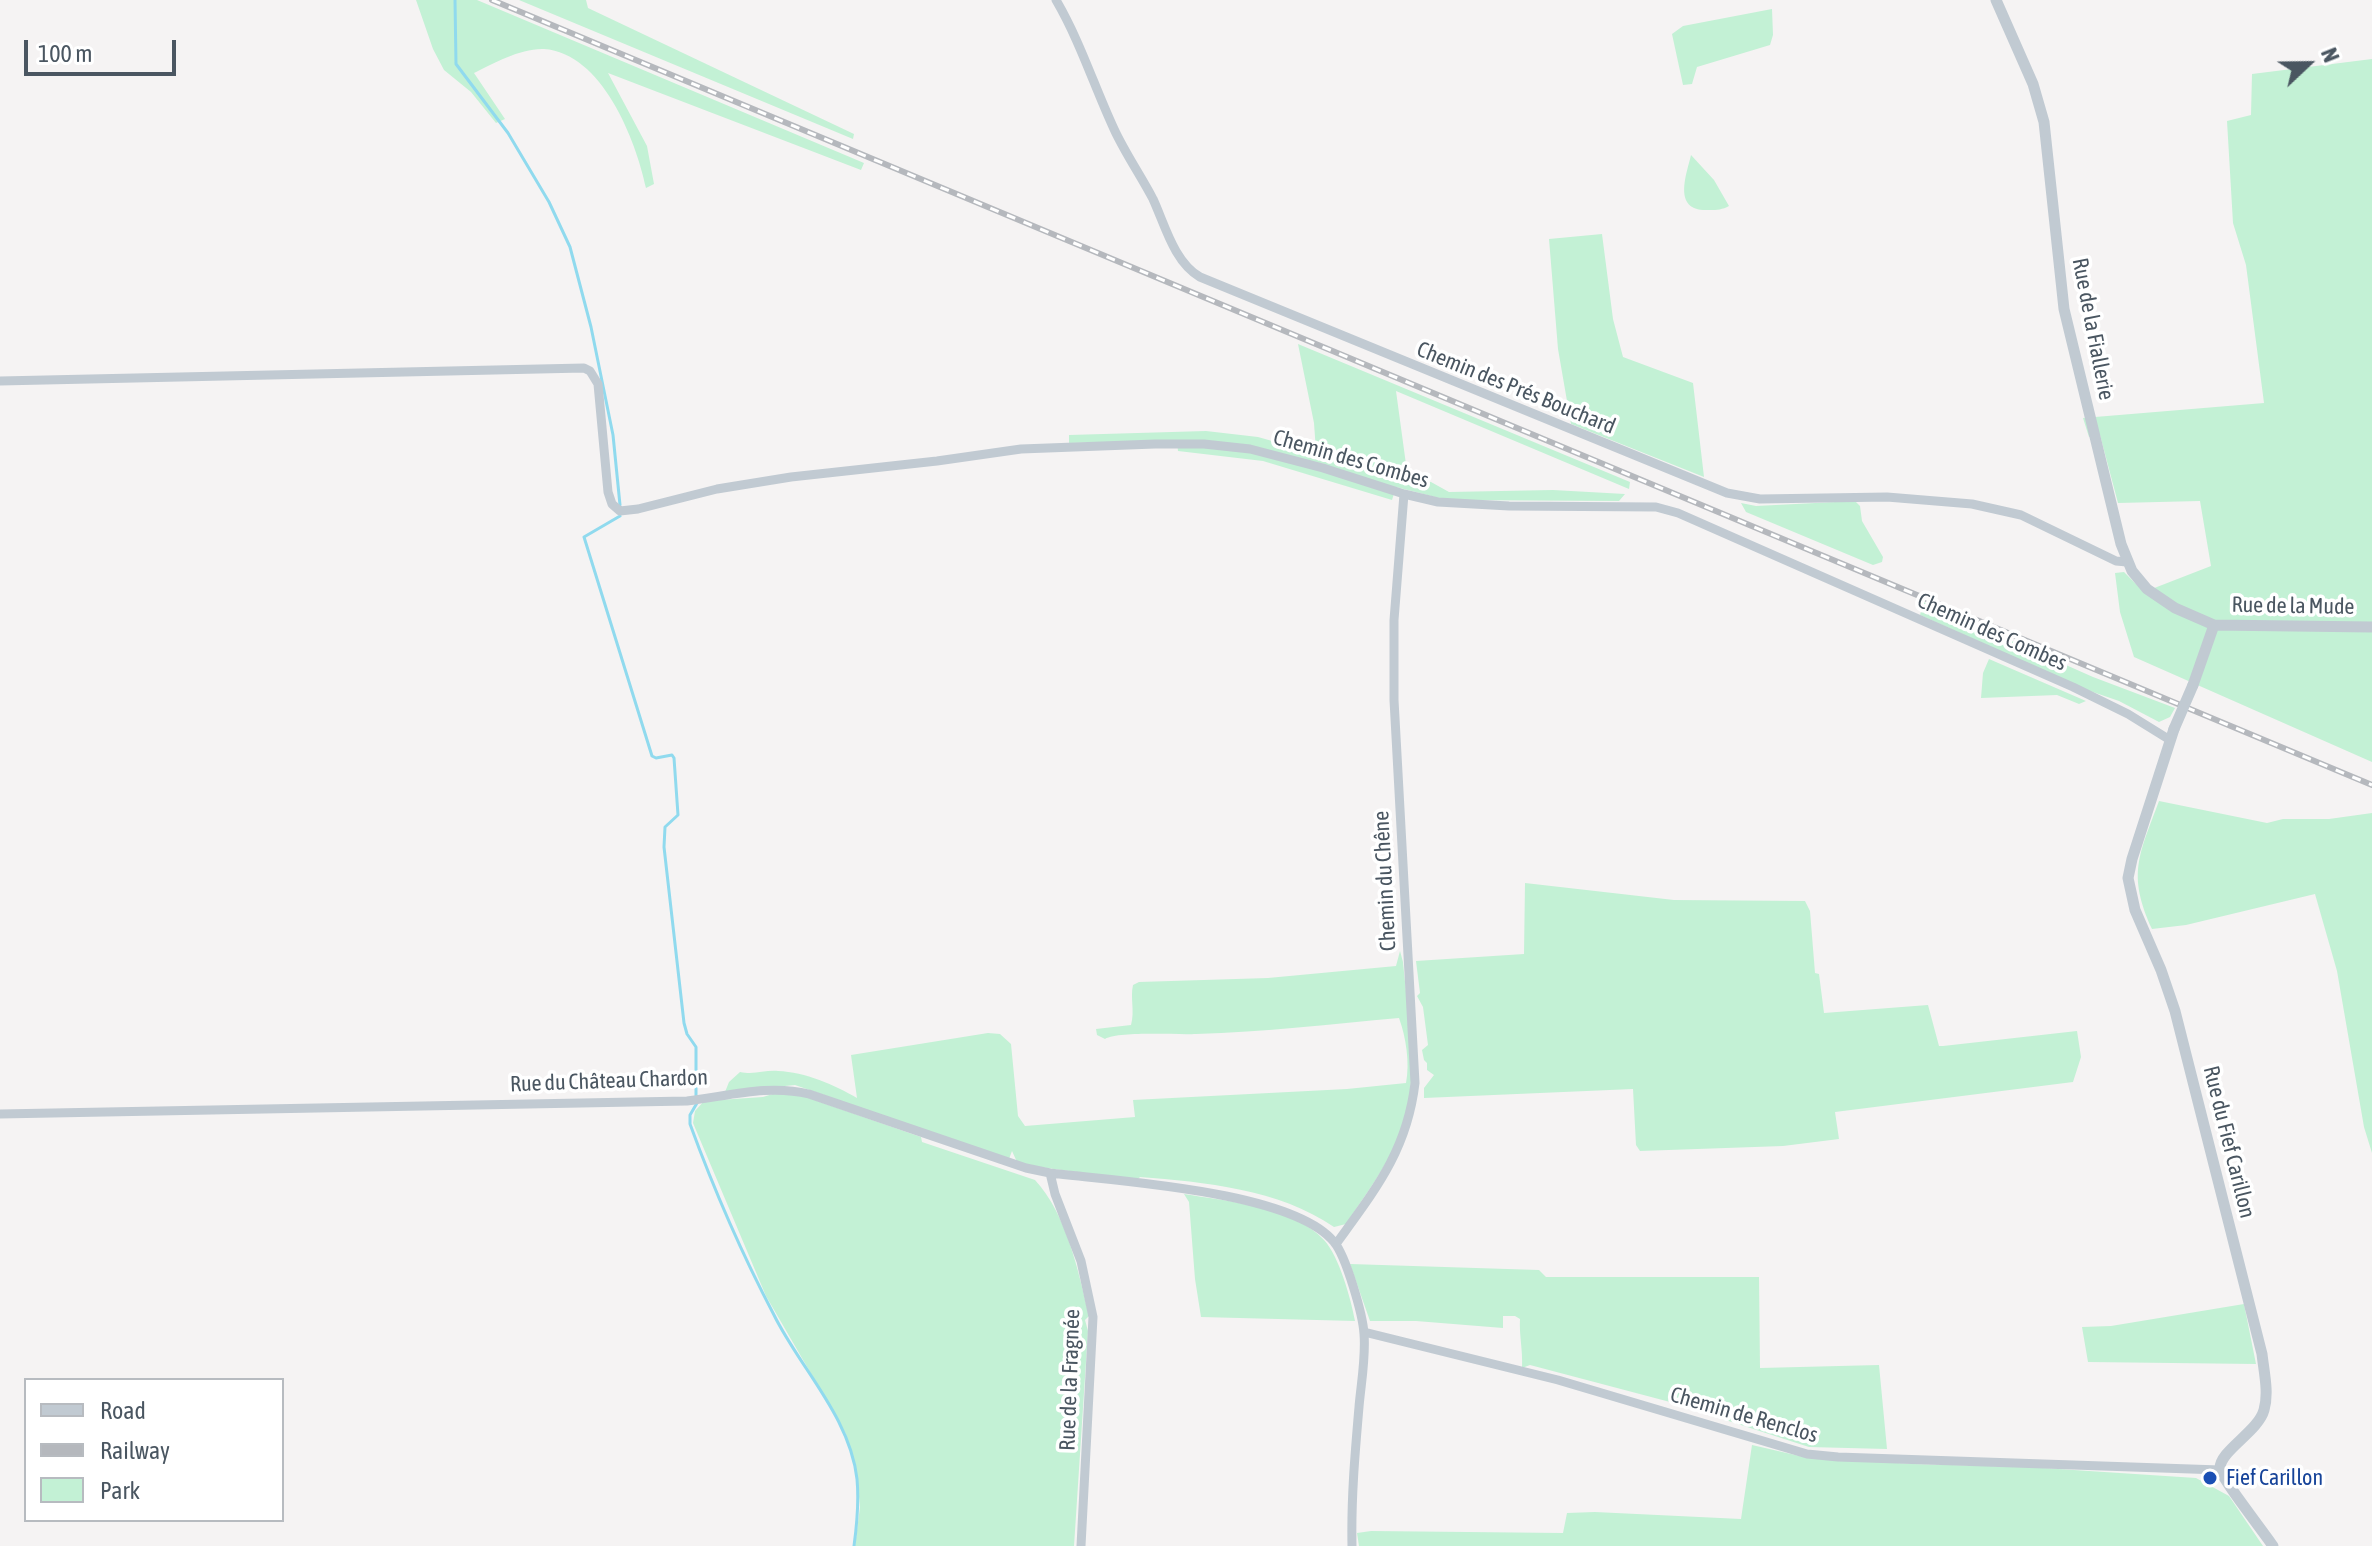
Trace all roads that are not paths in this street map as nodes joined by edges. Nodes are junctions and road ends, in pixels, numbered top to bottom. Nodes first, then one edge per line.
1 (1056, 0) edge
2 (1996, 0) edge
3 (0, 381) edge
4 (1404, 494) junction
5 (2127, 562) junction
6 (2214, 625) junction
7 (2372, 627) edge
8 (2172, 734) junction
9 (0, 1114) edge
10 (1050, 1173) junction
11 (1336, 1244) junction
12 (1364, 1332) junction
13 (2220, 1470) junction
14 (1081, 1546) edge
15 (1352, 1546) edge
16 (2273, 1546) edge

1 - 5 street, Chemin des Prés Bouchard
2 - 5 street, Rue de la Fiallerie
3 - 4 street, Chemin des Combes
4 - 8 street, Chemin des Combes
4 - 11 street, Chemin du Chêne
5 - 6 street, Rue de la Fiallerie
6 - 7 street, Rue de la Mude
6 - 8 street, Rue du Fief Carillon, bridge
8 - 13 street, Rue du Fief Carillon
9 - 10 street, Rue du Château Chardon
10 - 11 street, Rue du Château Chardon
10 - 14 street, Rue de la Fragnée
11 - 12 street
12 - 13 street, Chemin de Renclos
12 - 15 street
13 - 16 street

